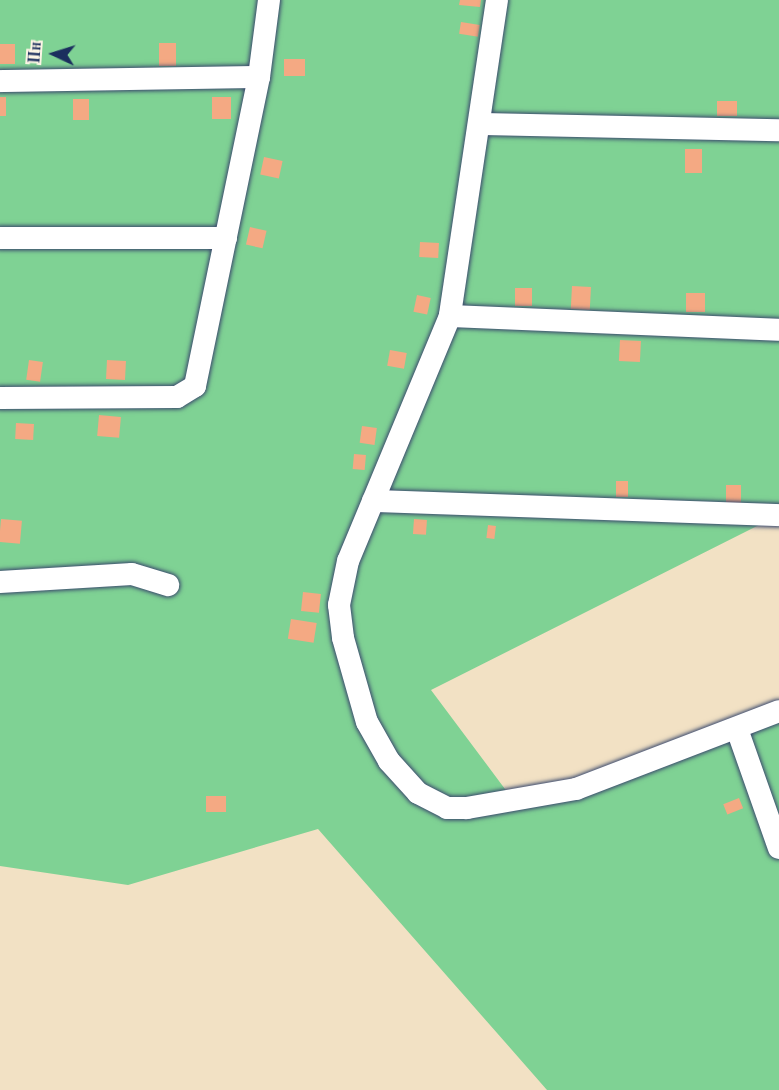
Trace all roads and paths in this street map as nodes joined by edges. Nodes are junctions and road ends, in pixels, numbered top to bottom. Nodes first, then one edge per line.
1 (269, 0) edge
2 (497, 0) edge
3 (259, 77) junction
4 (0, 81) edge
5 (482, 124) junction
6 (779, 130) edge
7 (0, 238) edge
8 (226, 238) junction
9 (450, 316) junction
10 (779, 330) edge
11 (0, 398) edge
12 (373, 501) junction
13 (779, 515) edge
14 (0, 582) edge
15 (168, 585) dead end
16 (779, 711) edge
17 (737, 729) junction
18 (779, 848) edge

1 - 3 lane
2 - 5 lane
3 - 4 lane
3 - 8 lane
5 - 6 lane
5 - 9 lane
7 - 8 lane
8 - 11 lane
9 - 10 lane
9 - 12 lane
12 - 13 lane
12 - 17 lane
14 - 15 lane
16 - 17 lane
17 - 18 lane

